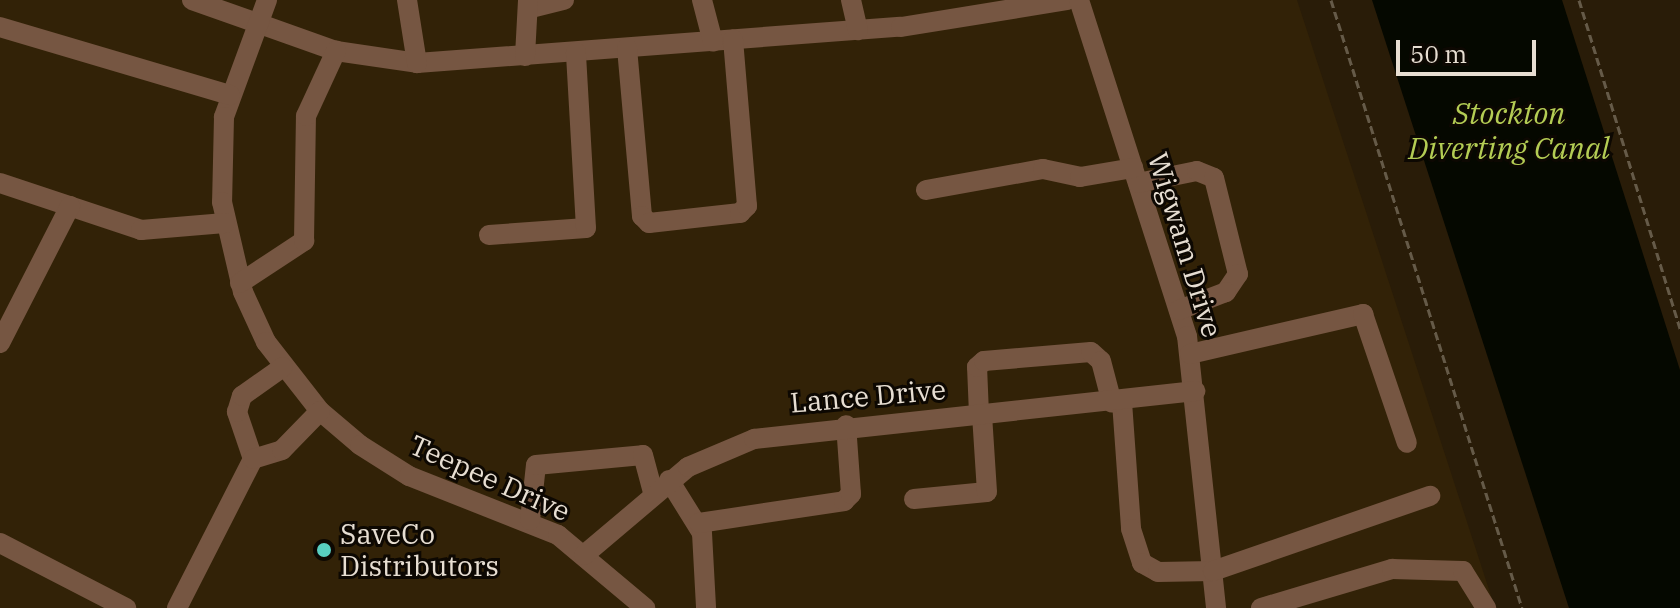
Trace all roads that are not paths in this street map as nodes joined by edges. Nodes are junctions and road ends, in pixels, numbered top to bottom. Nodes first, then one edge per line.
1 (192, 0) edge
2 (267, 0) edge
3 (407, 0) edge
4 (564, 0) edge
5 (702, 0) edge
6 (851, 0) edge
7 (1068, 0) edge
8 (1079, 0) edge
9 (529, 4) edge
10 (994, 6) edge
11 (257, 23) junction
12 (0, 27) edge
13 (858, 30) junction
14 (723, 41) junction
15 (627, 48) junction
16 (336, 51) junction
17 (576, 52) junction
18 (525, 56) junction
19 (417, 63) junction
20 (230, 95) junction
21 (1136, 175) junction
22 (0, 183) edge
23 (926, 190) dead end
24 (70, 206) junction
25 (225, 223) junction
26 (489, 235) dead end
27 (240, 283) junction
28 (1179, 310) junction
29 (0, 343) edge
30 (1190, 354) junction
31 (283, 367) junction
32 (1195, 391) junction
33 (1117, 403) junction
34 (320, 411) junction
35 (981, 414) junction
36 (846, 425) junction
37 (1407, 443) dead end
38 (253, 459) junction
39 (661, 486) junction
40 (1430, 496) dead end
41 (914, 499) dead end
42 (530, 520) junction
43 (699, 523) junction
44 (0, 543) edge
45 (584, 555) junction
46 (1213, 571) junction
47 (633, 604) edge
48 (707, 604) edge
49 (126, 608) edge
50 (177, 608) edge
51 (1216, 608) edge
52 (1261, 608) edge
53 (1486, 608) edge

1 - 11 street
2 - 11 street, Teepee Drive
3 - 19 street
4 - 9 street
5 - 14 street
6 - 13 street
7 - 10 street
8 - 21 street, Wigwam Drive
9 - 18 street
10 - 13 street
11 - 16 street
11 - 20 street, Teepee Drive
12 - 20 street
13 - 14 street
14 - 15 street
14 - 15 street
15 - 17 street
16 - 19 street
16 - 27 street
17 - 18 street
17 - 26 street
18 - 19 street
20 - 25 street, Teepee Drive
21 - 23 street
21 - 28 street, Wigwam Drive
21 - 28 street
22 - 24 street
24 - 25 street
24 - 29 street
25 - 27 street, Teepee Drive
27 - 31 street, Teepee Drive
28 - 30 street, Wigwam Drive
30 - 32 street, Wigwam Drive
30 - 37 street
31 - 34 street, Teepee Drive
31 - 38 street
32 - 33 street, Lance Drive
32 - 46 street, Wigwam Drive
33 - 35 street, Lance Drive
33 - 35 street
33 - 46 street
34 - 38 street
34 - 42 street, Teepee Drive
35 - 36 street, Lance Drive
35 - 41 street
36 - 39 street, Lance Drive
36 - 43 street
38 - 50 street
39 - 42 street
39 - 43 street
39 - 45 street, Lance Drive
40 - 46 street
42 - 45 street, Teepee Drive
43 - 48 street
44 - 49 street
45 - 47 street, Teepee Drive
46 - 51 street, Wigwam Drive
52 - 53 street

